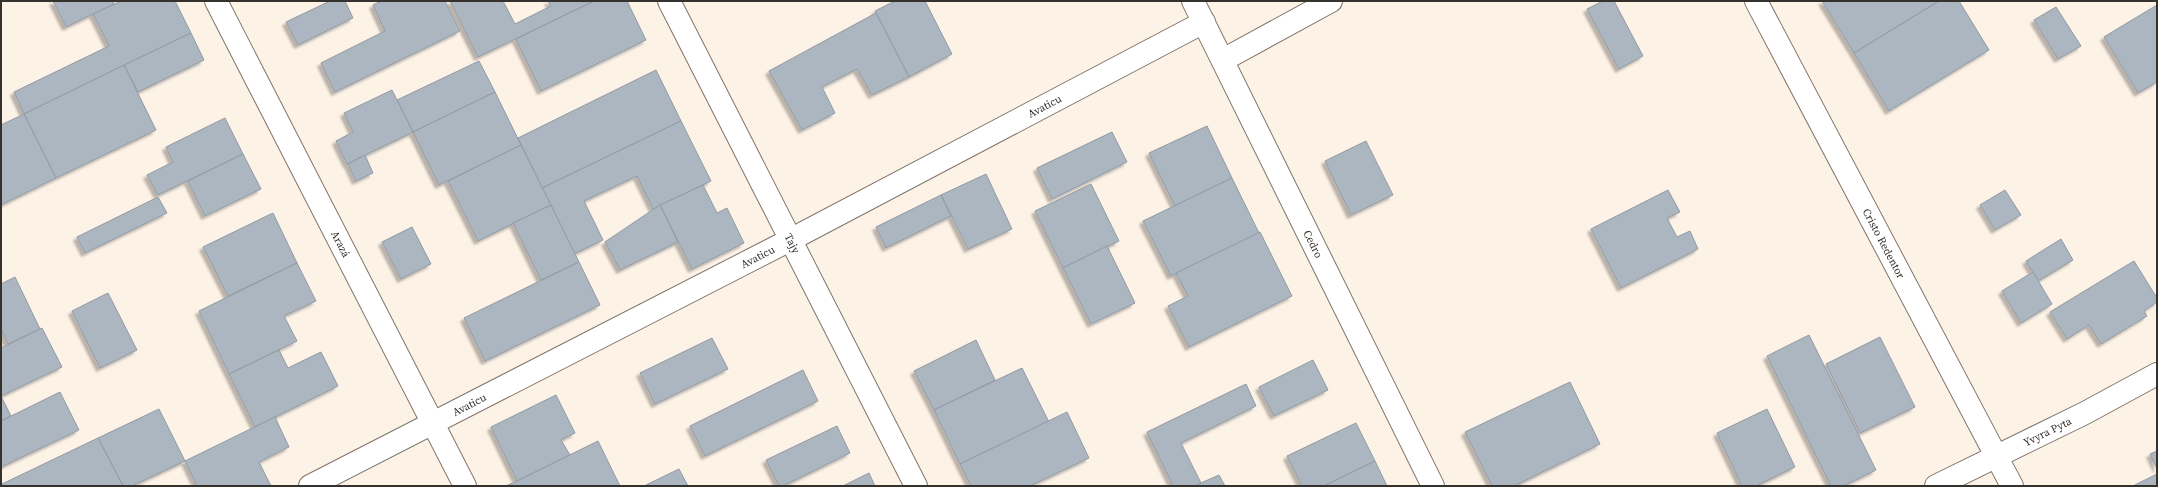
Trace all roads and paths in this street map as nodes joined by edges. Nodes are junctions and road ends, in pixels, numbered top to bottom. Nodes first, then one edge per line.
1 (216, 1) edge
2 (669, 1) edge
3 (1193, 1) edge
4 (1331, 1) edge
5 (1756, 1) edge
6 (1204, 22) junction
7 (1223, 60) junction
8 (790, 240) junction
9 (2157, 374) edge
10 (433, 422) junction
11 (1996, 456) junction
12 (310, 486) edge
13 (465, 486) edge
14 (916, 486) edge
15 (1433, 486) edge
16 (1936, 486) edge
17 (2012, 486) edge

1 - 10 street, Arazá
2 - 8 street, Tajy
3 - 6 street, Cedro
4 - 7 street
5 - 11 street, Cristo Redentor
6 - 7 street, Cedro
6 - 8 street, Avaticu
7 - 15 street, Cedro
8 - 10 street, Avaticu
8 - 14 street, Tajy
9 - 11 street, Yvyra Pyta
10 - 12 street, Avaticu
10 - 13 street, Arazá
11 - 16 street, Yvyra Pyta
11 - 17 street, Cristo Redentor

